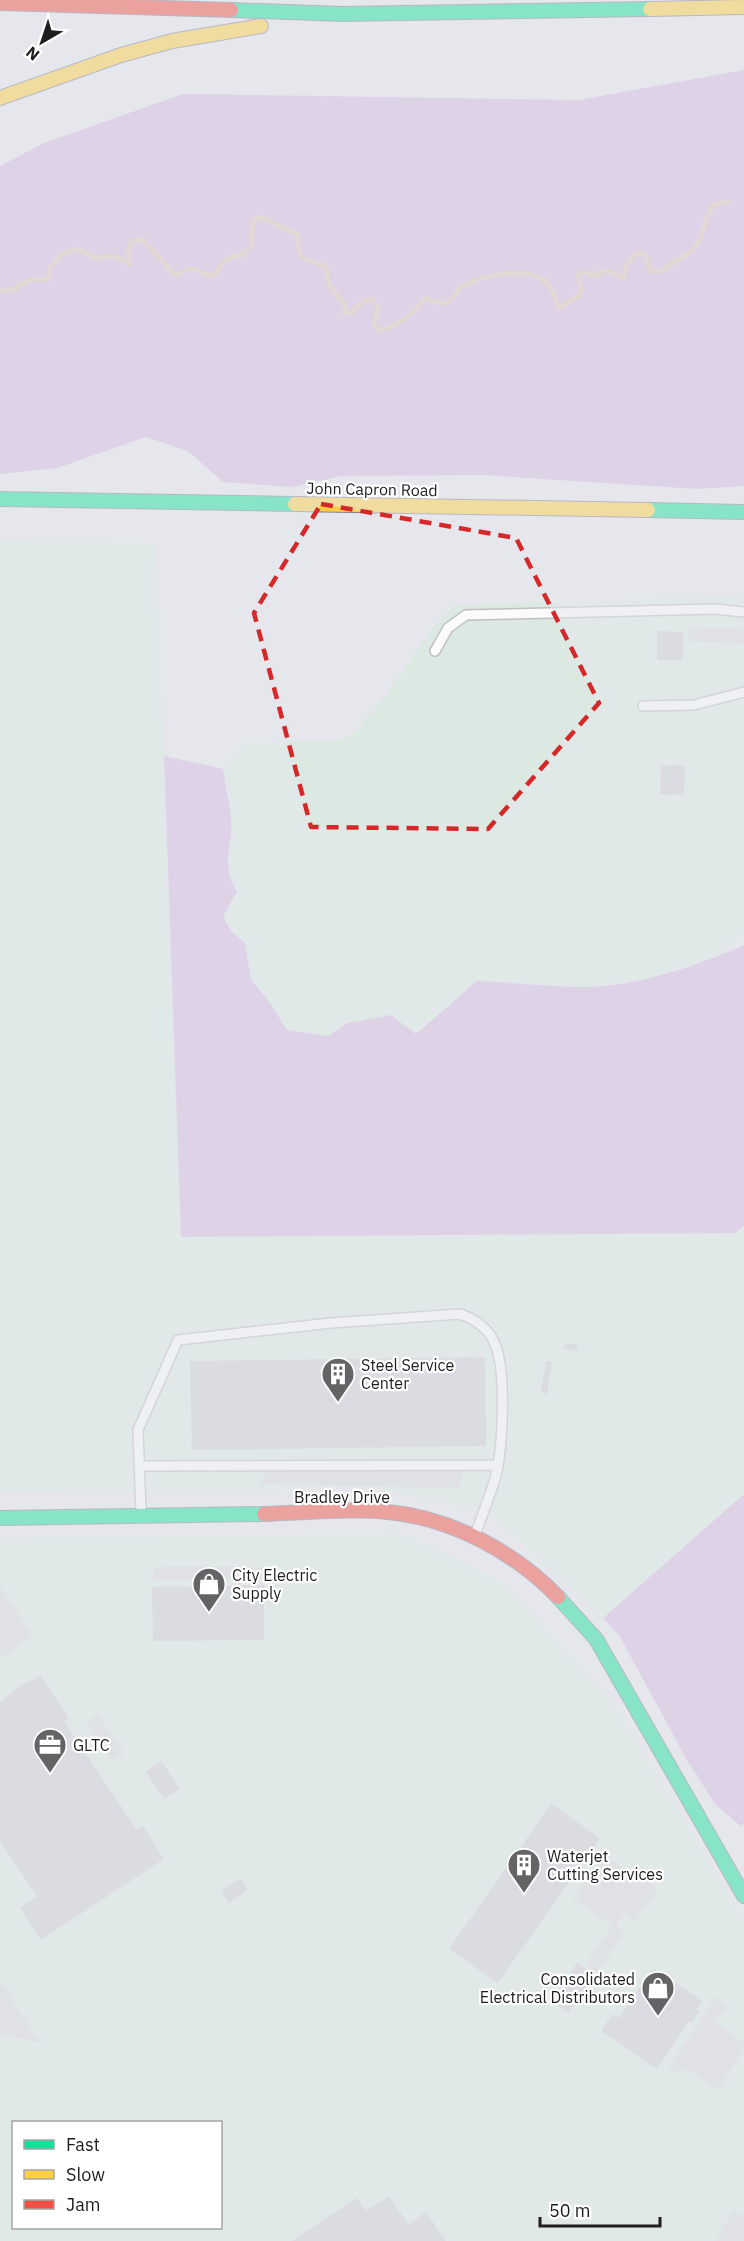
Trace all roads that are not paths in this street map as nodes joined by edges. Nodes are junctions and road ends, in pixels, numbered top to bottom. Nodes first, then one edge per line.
1 (0, 3) edge
2 (744, 7) edge
3 (343, 14) junction
4 (0, 98) edge
5 (0, 499) edge
6 (744, 512) edge
7 (744, 612) edge
8 (435, 651) dead end
9 (744, 692) edge
10 (643, 706) dead end
11 (498, 1465) junction
12 (139, 1466) junction
13 (142, 1516) junction
14 (0, 1518) edge
15 (475, 1535) junction
16 (744, 1896) edge

1 - 3 main road
2 - 3 main road
3 - 4 main road
5 - 6 main road, John Capron Road
7 - 8 lane
9 - 10 lane
11 - 12 lane
11 - 12 lane
11 - 15 lane
12 - 13 lane
13 - 14 main road, Bradley Drive
13 - 15 main road, Bradley Drive
15 - 16 main road, Bradley Drive

